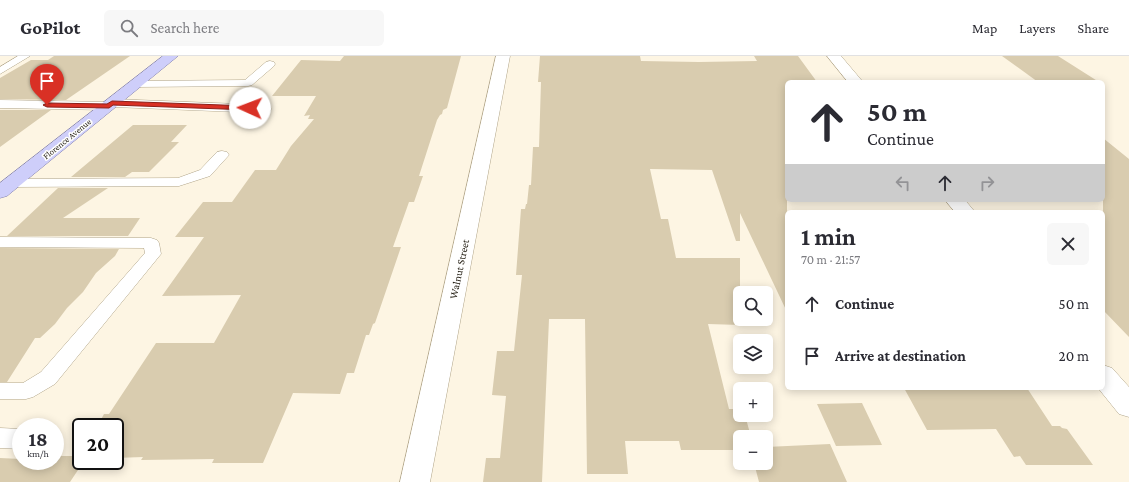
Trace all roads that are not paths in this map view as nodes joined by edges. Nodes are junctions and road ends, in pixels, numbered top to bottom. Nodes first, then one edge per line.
1 (25, 56) edge
2 (171, 56) edge
3 (503, 56) edge
4 (834, 56) edge
5 (270, 64) dead end
6 (0, 71) edge
7 (854, 80) edge
8 (136, 84) junction
9 (0, 104) edge
10 (110, 104) junction
11 (265, 109) dead end
12 (222, 155) dead end
13 (6, 188) edge
14 (957, 202) edge
15 (963, 210) edge
16 (0, 242) edge
17 (1105, 378) edge
18 (0, 391) edge
19 (1129, 406) edge
20 (0, 438) edge
21 (12, 439) edge
22 (415, 482) edge

1 - 6 lane
2 - 8 main road, Florence Avenue
3 - 22 street, Walnut Street
4 - 7 street
5 - 8 lane
8 - 10 main road, Florence Avenue
9 - 10 lane
10 - 11 lane
10 - 13 main road, Florence Avenue
12 - 13 lane
14 - 15 street
16 - 18 lane
17 - 19 street
20 - 21 lane

